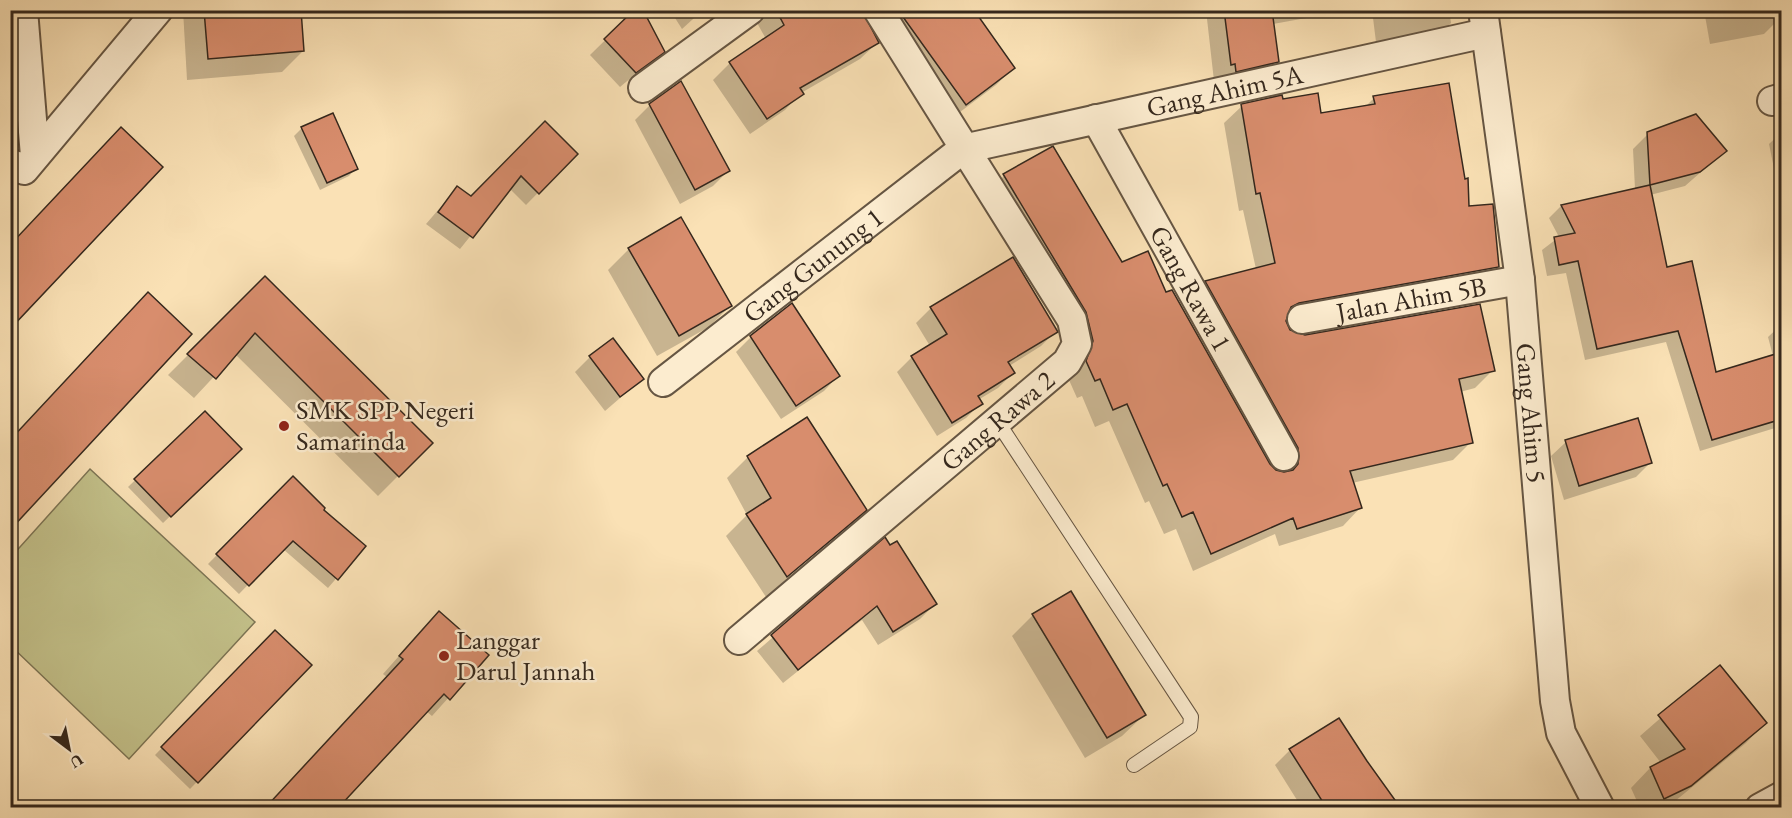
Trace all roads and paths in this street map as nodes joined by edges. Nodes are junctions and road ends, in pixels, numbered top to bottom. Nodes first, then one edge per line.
1 (23, 10) edge
2 (158, 10) edge
3 (750, 10) edge
4 (878, 10) edge
5 (1484, 22) edge
6 (644, 88) dead end
7 (1096, 119) junction
8 (963, 149) junction
9 (20, 168) edge
10 (1520, 280) junction
11 (1302, 319) dead end
12 (663, 382) dead end
13 (997, 421) junction
14 (1284, 456) dead end
15 (739, 640) dead end
16 (1134, 765) dead end
17 (1782, 796) edge
18 (1600, 807) edge
19 (1760, 807) edge

1 - 9 street
2 - 9 street
3 - 6 street
4 - 8 street, Gang Rawa 2
5 - 7 street, Gang Ahim 5A
5 - 10 street, Gang Ahim 5
7 - 8 street, Gang Ahim 5A
7 - 14 street, Gang Rawa 1
8 - 12 street, Gang Gunung 1
8 - 13 street, Gang Rawa 2
10 - 11 street, Jalan Ahim 5B
10 - 18 street, Gang Ahim 5
13 - 15 street, Gang Rawa 2
13 - 16 lane
17 - 19 street

